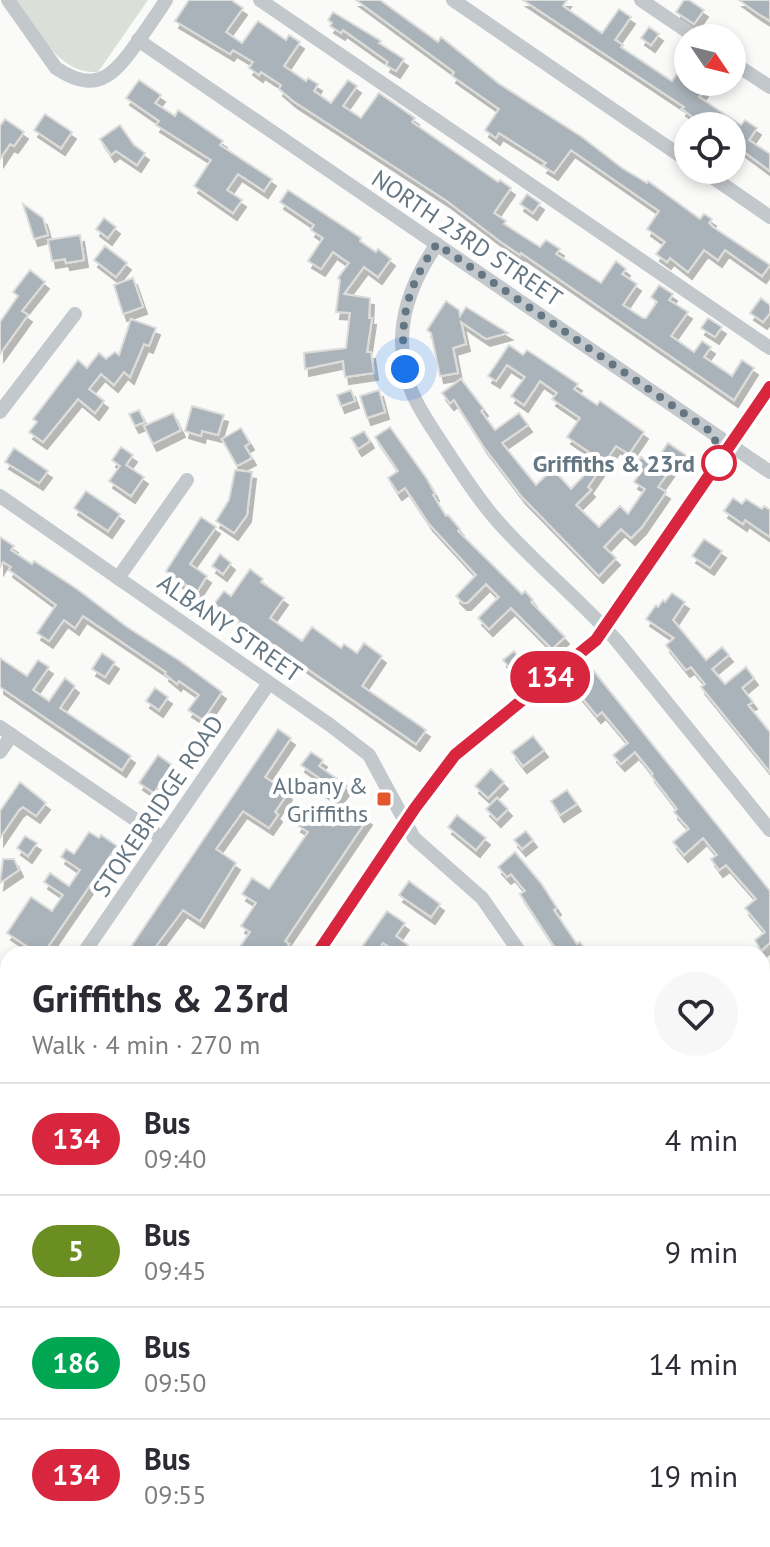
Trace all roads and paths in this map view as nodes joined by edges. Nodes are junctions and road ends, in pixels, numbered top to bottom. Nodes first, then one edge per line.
1 (8, 0) edge
2 (166, 0) edge
3 (260, 0) edge
4 (453, 0) edge
5 (641, 0) edge
6 (676, 24) edge
7 (138, 40) junction
8 (746, 71) edge
9 (770, 87) edge
10 (674, 151) edge
11 (722, 184) edge
12 (770, 217) edge
13 (437, 244) junction
14 (75, 314) dead end
15 (770, 348) edge
16 (770, 387) edge
17 (0, 412) edge
18 (731, 445) junction
19 (770, 472) edge
20 (187, 480) dead end
21 (0, 496) edge
22 (118, 578) junction
23 (605, 628) junction
24 (269, 683) junction
25 (6, 731) edge
26 (0, 752) edge
27 (406, 823) junction
28 (770, 830) edge
29 (162, 838) junction
30 (88, 946) edge
31 (322, 946) edge
32 (515, 946) edge

1 - 7 street
2 - 7 street
3 - 15 street
4 - 10 street
5 - 6 street
7 - 13 street, NORTH 23RD STREET
8 - 9 street
11 - 12 street
13 - 18 street, NORTH 23RD STREET
13 - 23 street
14 - 17 street
16 - 18 street
18 - 19 street, NORTH 23RD STREET
18 - 23 street
20 - 22 street
21 - 22 street, ALBANY STREET
22 - 24 street, ALBANY STREET
23 - 27 street
23 - 28 street
24 - 27 street, ALBANY STREET
24 - 29 street, STOKEBRIDGE ROAD
25 - 26 street
25 - 29 street
27 - 31 street
27 - 32 street, ALBANY STREET
29 - 30 street, STOKEBRIDGE ROAD

